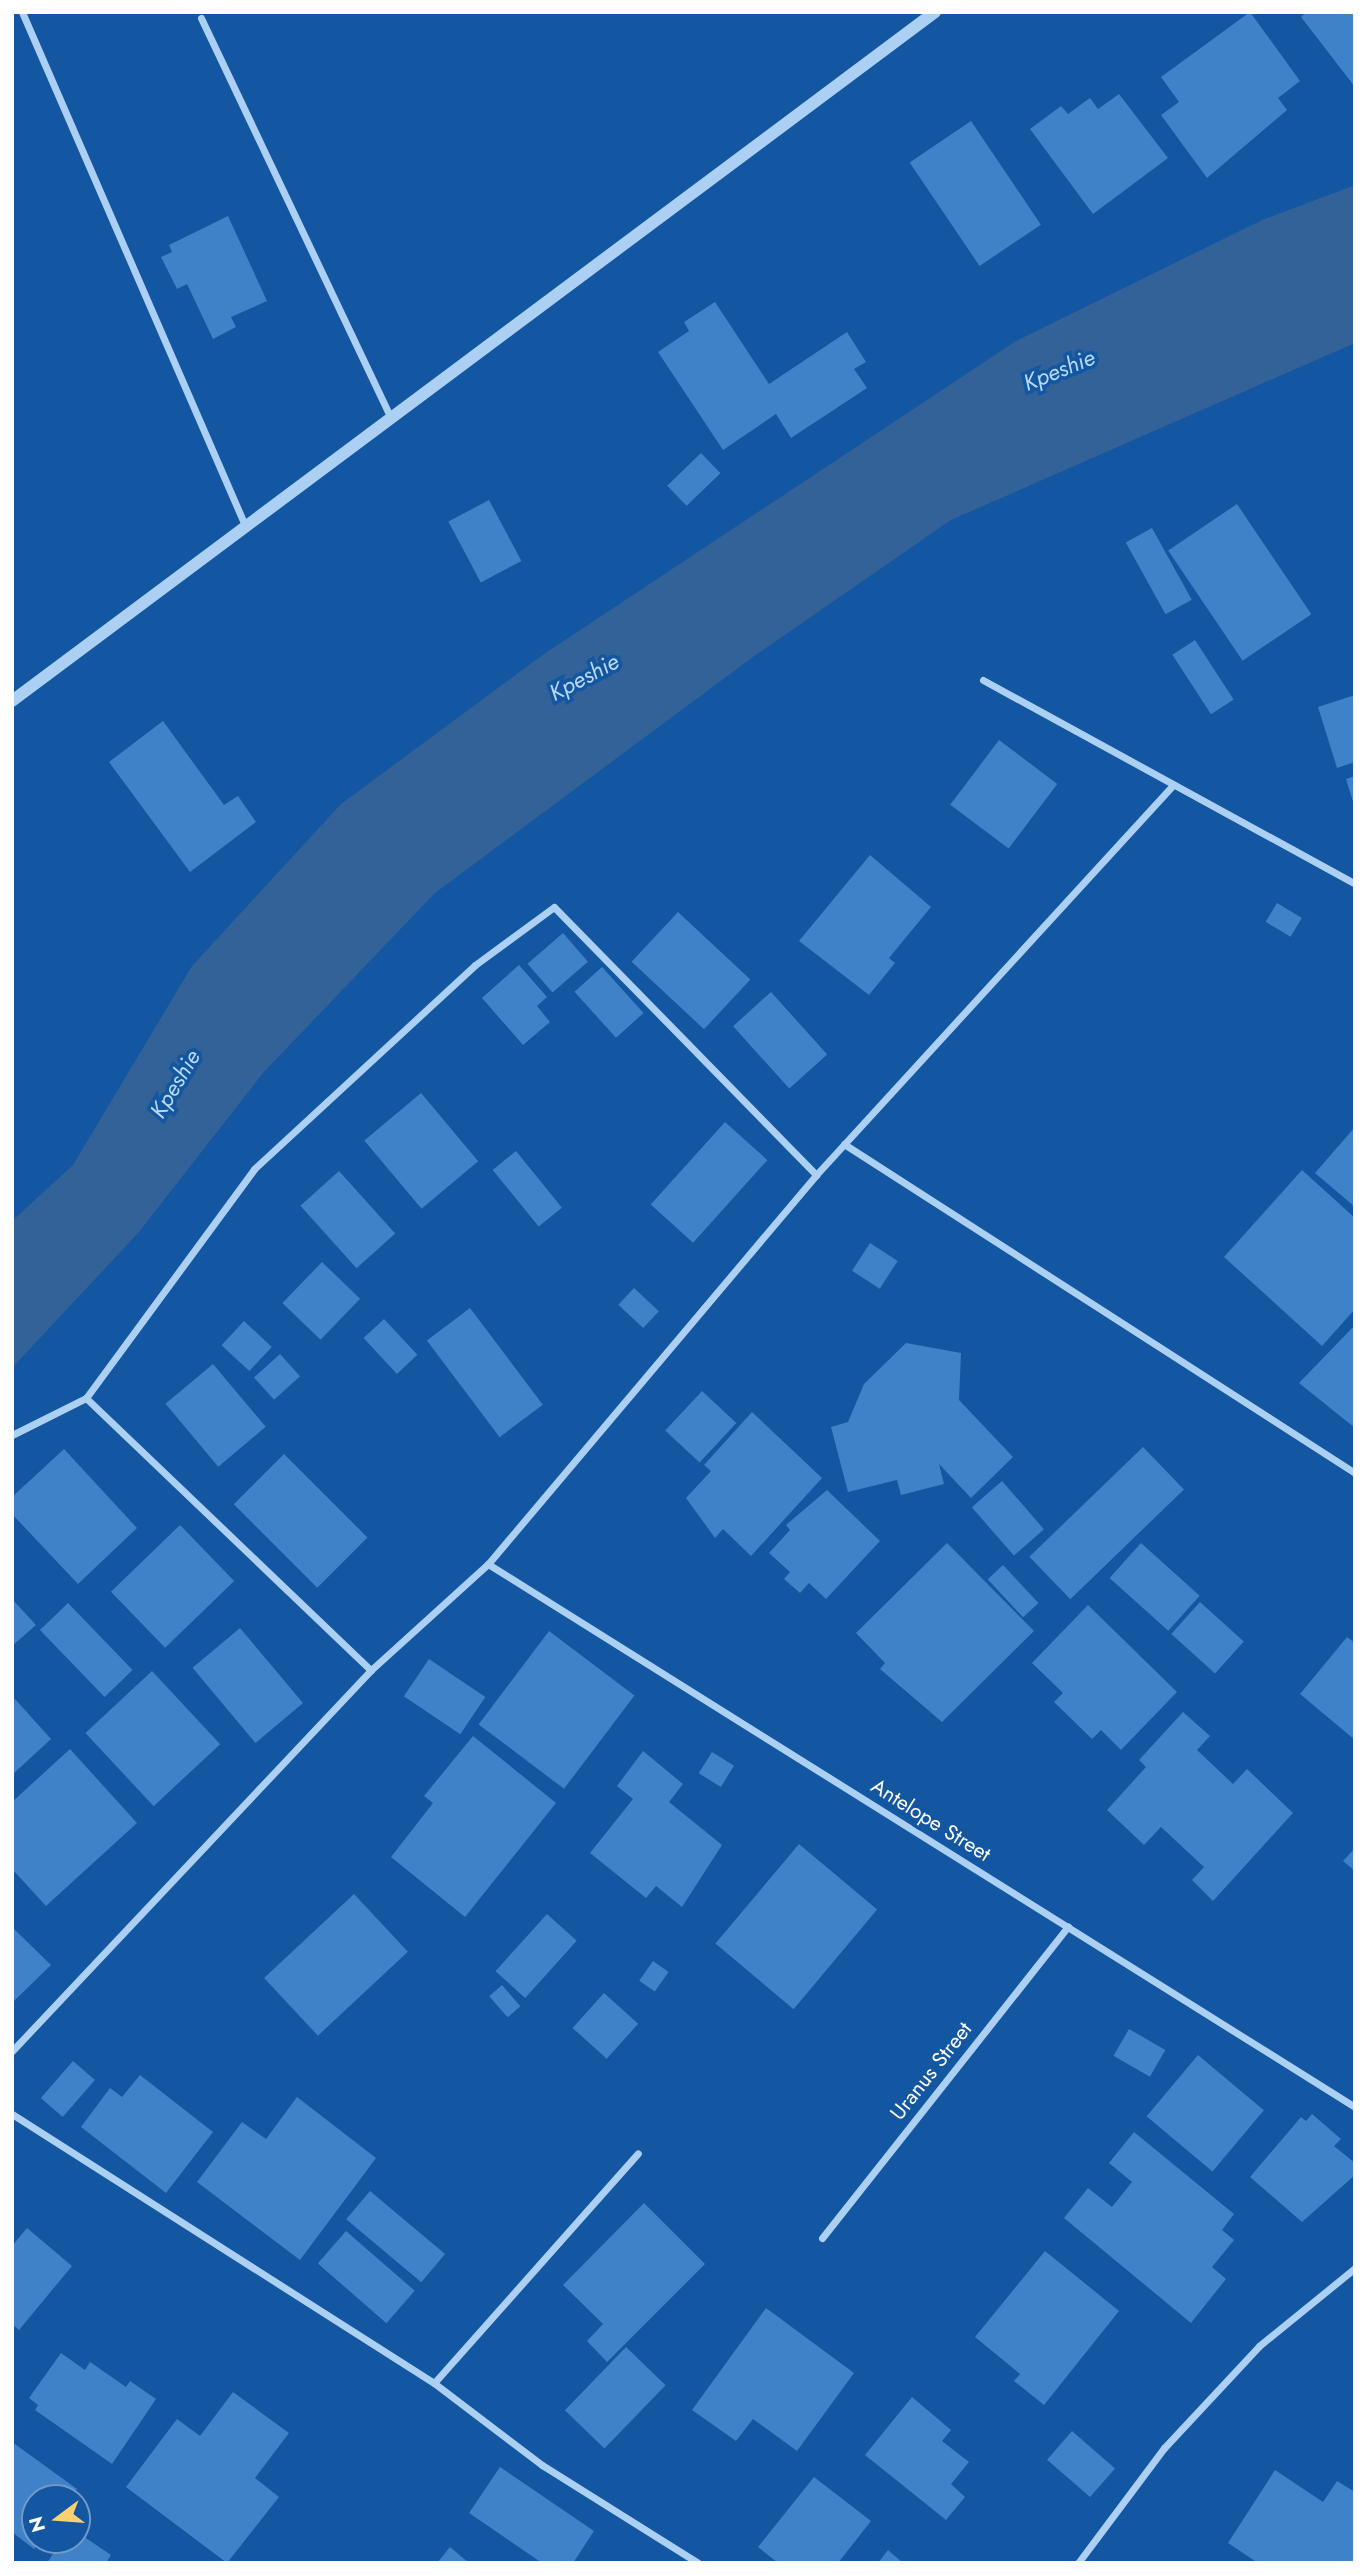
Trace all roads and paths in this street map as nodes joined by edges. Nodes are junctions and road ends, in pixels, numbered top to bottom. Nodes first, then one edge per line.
1 (22, 12) edge
2 (934, 12) edge
3 (201, 18) dead end
4 (391, 418) junction
5 (244, 523) junction
6 (983, 680) dead end
7 (12, 701) edge
8 (1173, 785) junction
9 (1355, 884) edge
10 (844, 1144) junction
11 (816, 1175) junction
12 (86, 1398) junction
13 (12, 1435) edge
14 (1355, 1474) edge
15 (488, 1564) junction
16 (371, 1670) junction
17 (1068, 1926) junction
18 (12, 2051) edge
19 (1355, 2107) edge
20 (12, 2114) edge
21 (638, 2152) dead end
22 (822, 2238) dead end
23 (1355, 2268) edge
24 (434, 2383) junction
25 (698, 2563) edge
26 (1078, 2563) edge

1 - 5 street
2 - 4 street
3 - 4 street
4 - 5 street
5 - 7 street
6 - 8 street
8 - 9 street
8 - 10 street
10 - 11 street
10 - 14 street
11 - 12 street
11 - 15 street
12 - 13 street
12 - 16 street
15 - 16 street
15 - 17 street, Antelope Street
16 - 18 street
17 - 19 street, Antelope Street
17 - 22 street, Uranus Street
20 - 24 street
21 - 24 street
23 - 26 street
24 - 25 street

